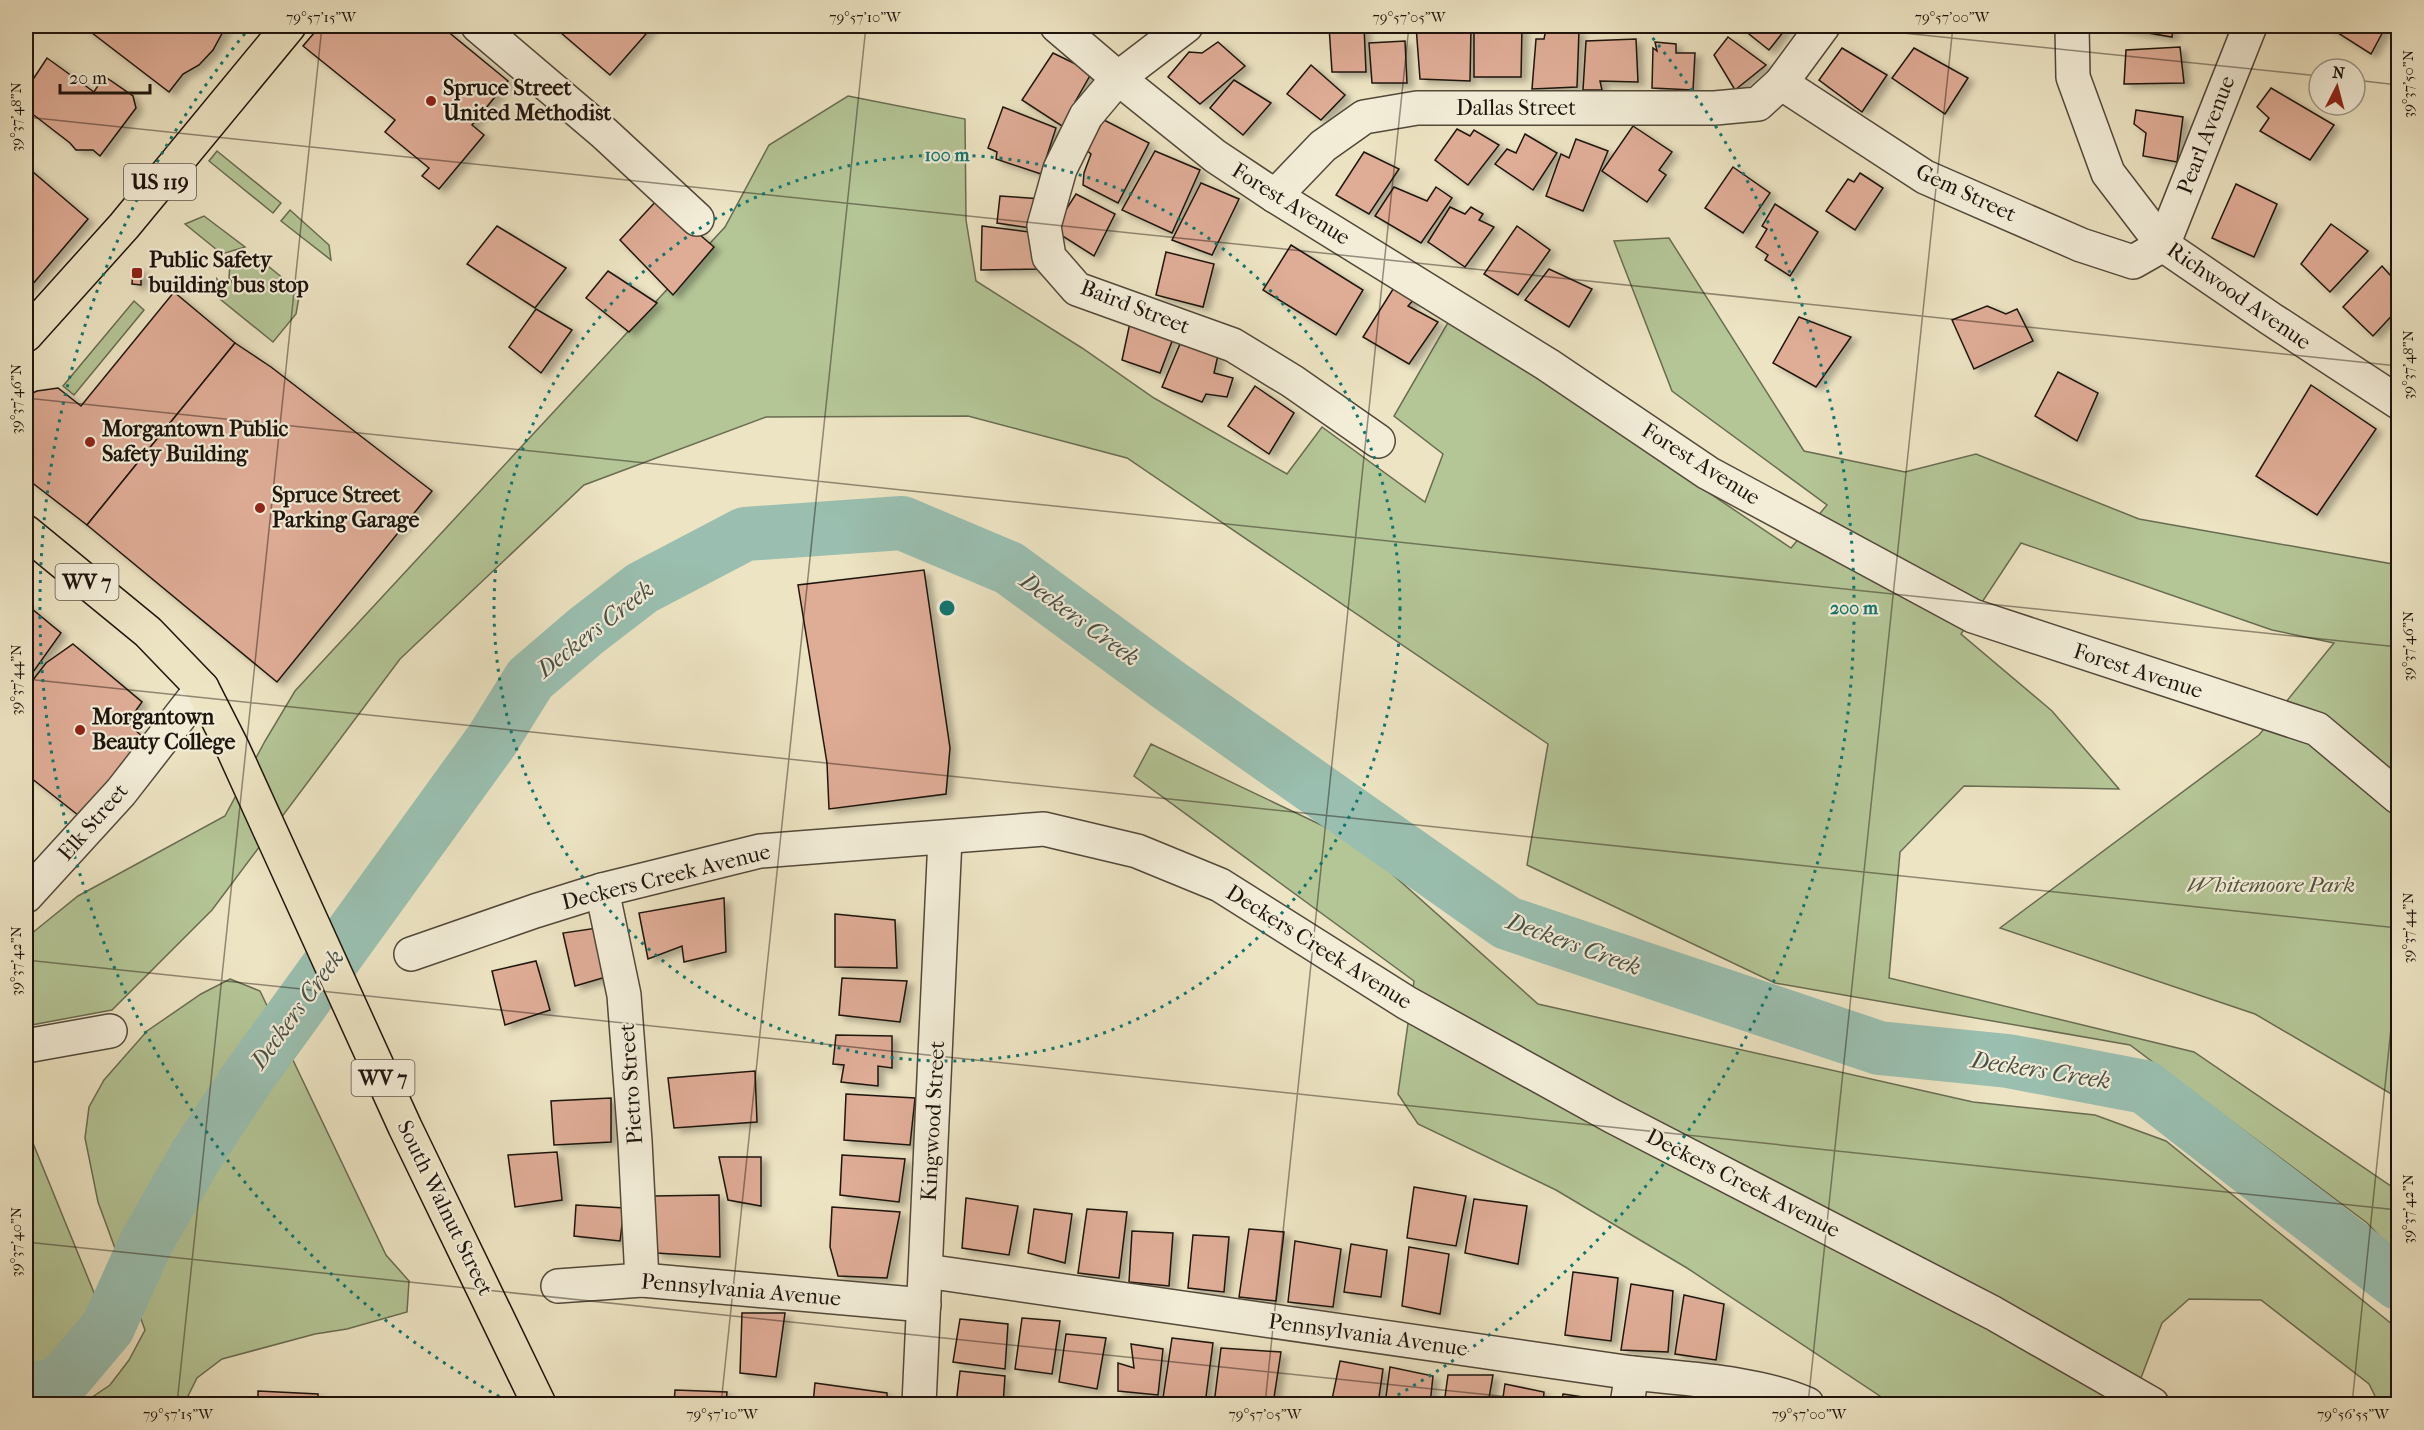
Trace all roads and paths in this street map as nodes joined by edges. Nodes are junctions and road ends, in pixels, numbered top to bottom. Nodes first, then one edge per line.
1 (289, 26) edge
2 (478, 26) edge
3 (1057, 26) edge
4 (1186, 26) edge
5 (1823, 26) edge
6 (2072, 26) edge
7 (2250, 26) edge
8 (1118, 78) junction
9 (1781, 84) junction
10 (1275, 196) junction
11 (697, 219) dead end
12 (2163, 245) junction
13 (26, 334) edge
14 (2398, 402) edge
15 (1378, 441) dead end
16 (26, 532) edge
17 (201, 688) junction
18 (2398, 797) edge
19 (945, 838) junction
20 (602, 890) junction
21 (26, 896) edge
22 (411, 954) dead end
23 (110, 1031) dead end
24 (26, 1046) edge
25 (926, 1271) junction
26 (642, 1280) junction
27 (558, 1286) dead end
28 (924, 1305) junction
29 (1632, 1373) junction
30 (539, 1404) edge
31 (919, 1404) edge
32 (1627, 1404) edge
33 (1807, 1404) edge
34 (2152, 1404) edge

1 - 13 main road, US 119
2 - 11 street
3 - 8 street, Forest Avenue
4 - 8 street, Baird Street
5 - 9 street, Dallas Street
6 - 12 street, Richwood Avenue
7 - 12 street, Pearl Avenue
8 - 10 street, Forest Avenue
8 - 15 street, Baird Street
9 - 10 street, Dallas Street
9 - 12 street, Gem Street
10 - 18 street, Forest Avenue
12 - 14 street, Richwood Avenue
16 - 17 main road, WV 7
17 - 21 street, Elk Street
17 - 30 main road, South Walnut Street / WV 7
19 - 20 street, Deckers Creek Avenue
19 - 25 street, Kingwood Street
19 - 34 street, Deckers Creek Avenue
20 - 22 street, Deckers Creek Avenue
20 - 26 street, Pietro Street
23 - 24 street
25 - 28 street, Kingwood Street
25 - 29 street, Pennsylvania Avenue
26 - 27 street, Pennsylvania Avenue
26 - 28 street, Pennsylvania Avenue
28 - 31 street, Kingwood Street
29 - 32 street
29 - 33 street, Pennsylvania Avenue

